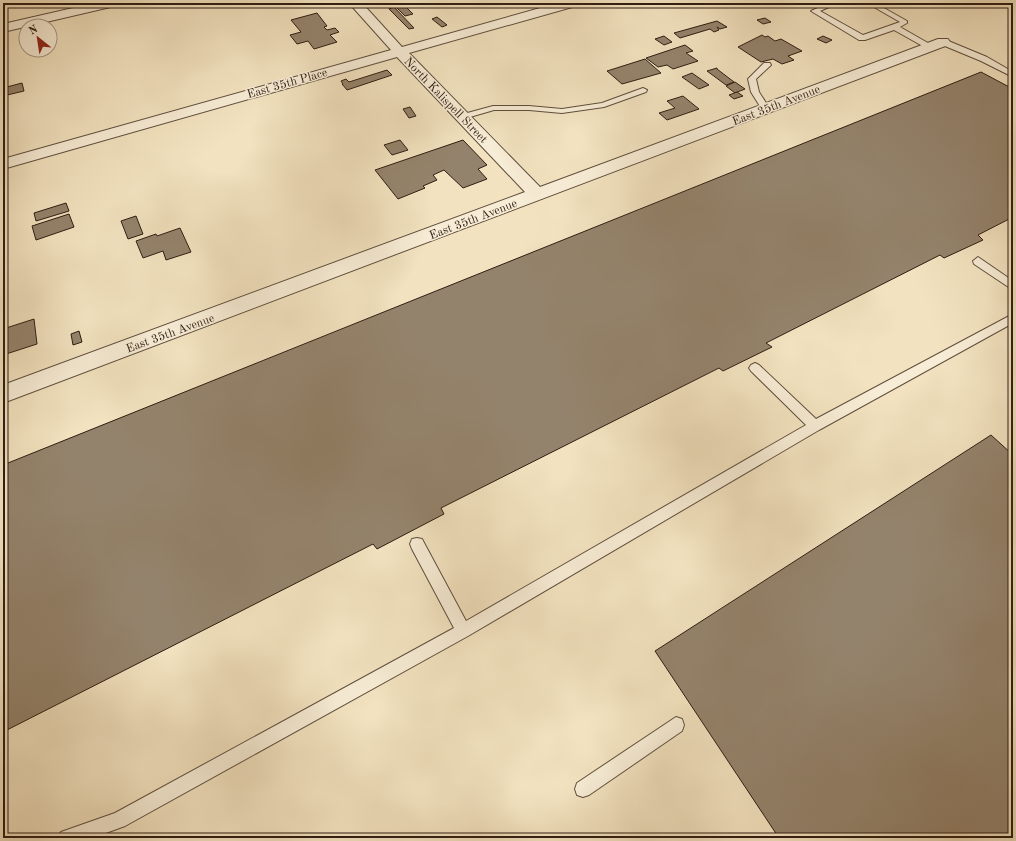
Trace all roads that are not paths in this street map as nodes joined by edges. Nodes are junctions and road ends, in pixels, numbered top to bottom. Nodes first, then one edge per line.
1 (112, 3) edge
2 (355, 3) edge
3 (572, 3) edge
4 (835, 3) edge
5 (870, 3) edge
6 (895, 27) junction
7 (3, 28) edge
8 (937, 45) junction
9 (399, 51) junction
10 (767, 65) dead end
11 (1013, 75) edge
12 (643, 90) dead end
13 (766, 109) junction
14 (463, 117) junction
15 (3, 164) edge
16 (538, 195) junction
17 (978, 261) dead end
18 (1013, 286) edge
19 (1013, 318) edge
20 (754, 368) dead end
21 (3, 394) edge
22 (815, 426) junction
23 (417, 544) dead end
24 (463, 631) junction
25 (676, 725) dead end
26 (583, 788) dead end
27 (67, 838) edge

1 - 7 street
2 - 9 street, North Kalispell Street
3 - 9 street, East 35th Place
4 - 6 lane
5 - 6 lane
6 - 8 lane
8 - 11 lane
8 - 13 street, East 35th Avenue
9 - 14 street, North Kalispell Street
9 - 15 street, East 35th Place
10 - 13 lane
12 - 14 lane
13 - 16 street, East 35th Avenue
14 - 16 street, North Kalispell Street
16 - 21 street, East 35th Avenue
17 - 18 lane
19 - 22 lane
20 - 22 lane
22 - 24 lane
23 - 24 lane
24 - 27 lane
25 - 26 lane

